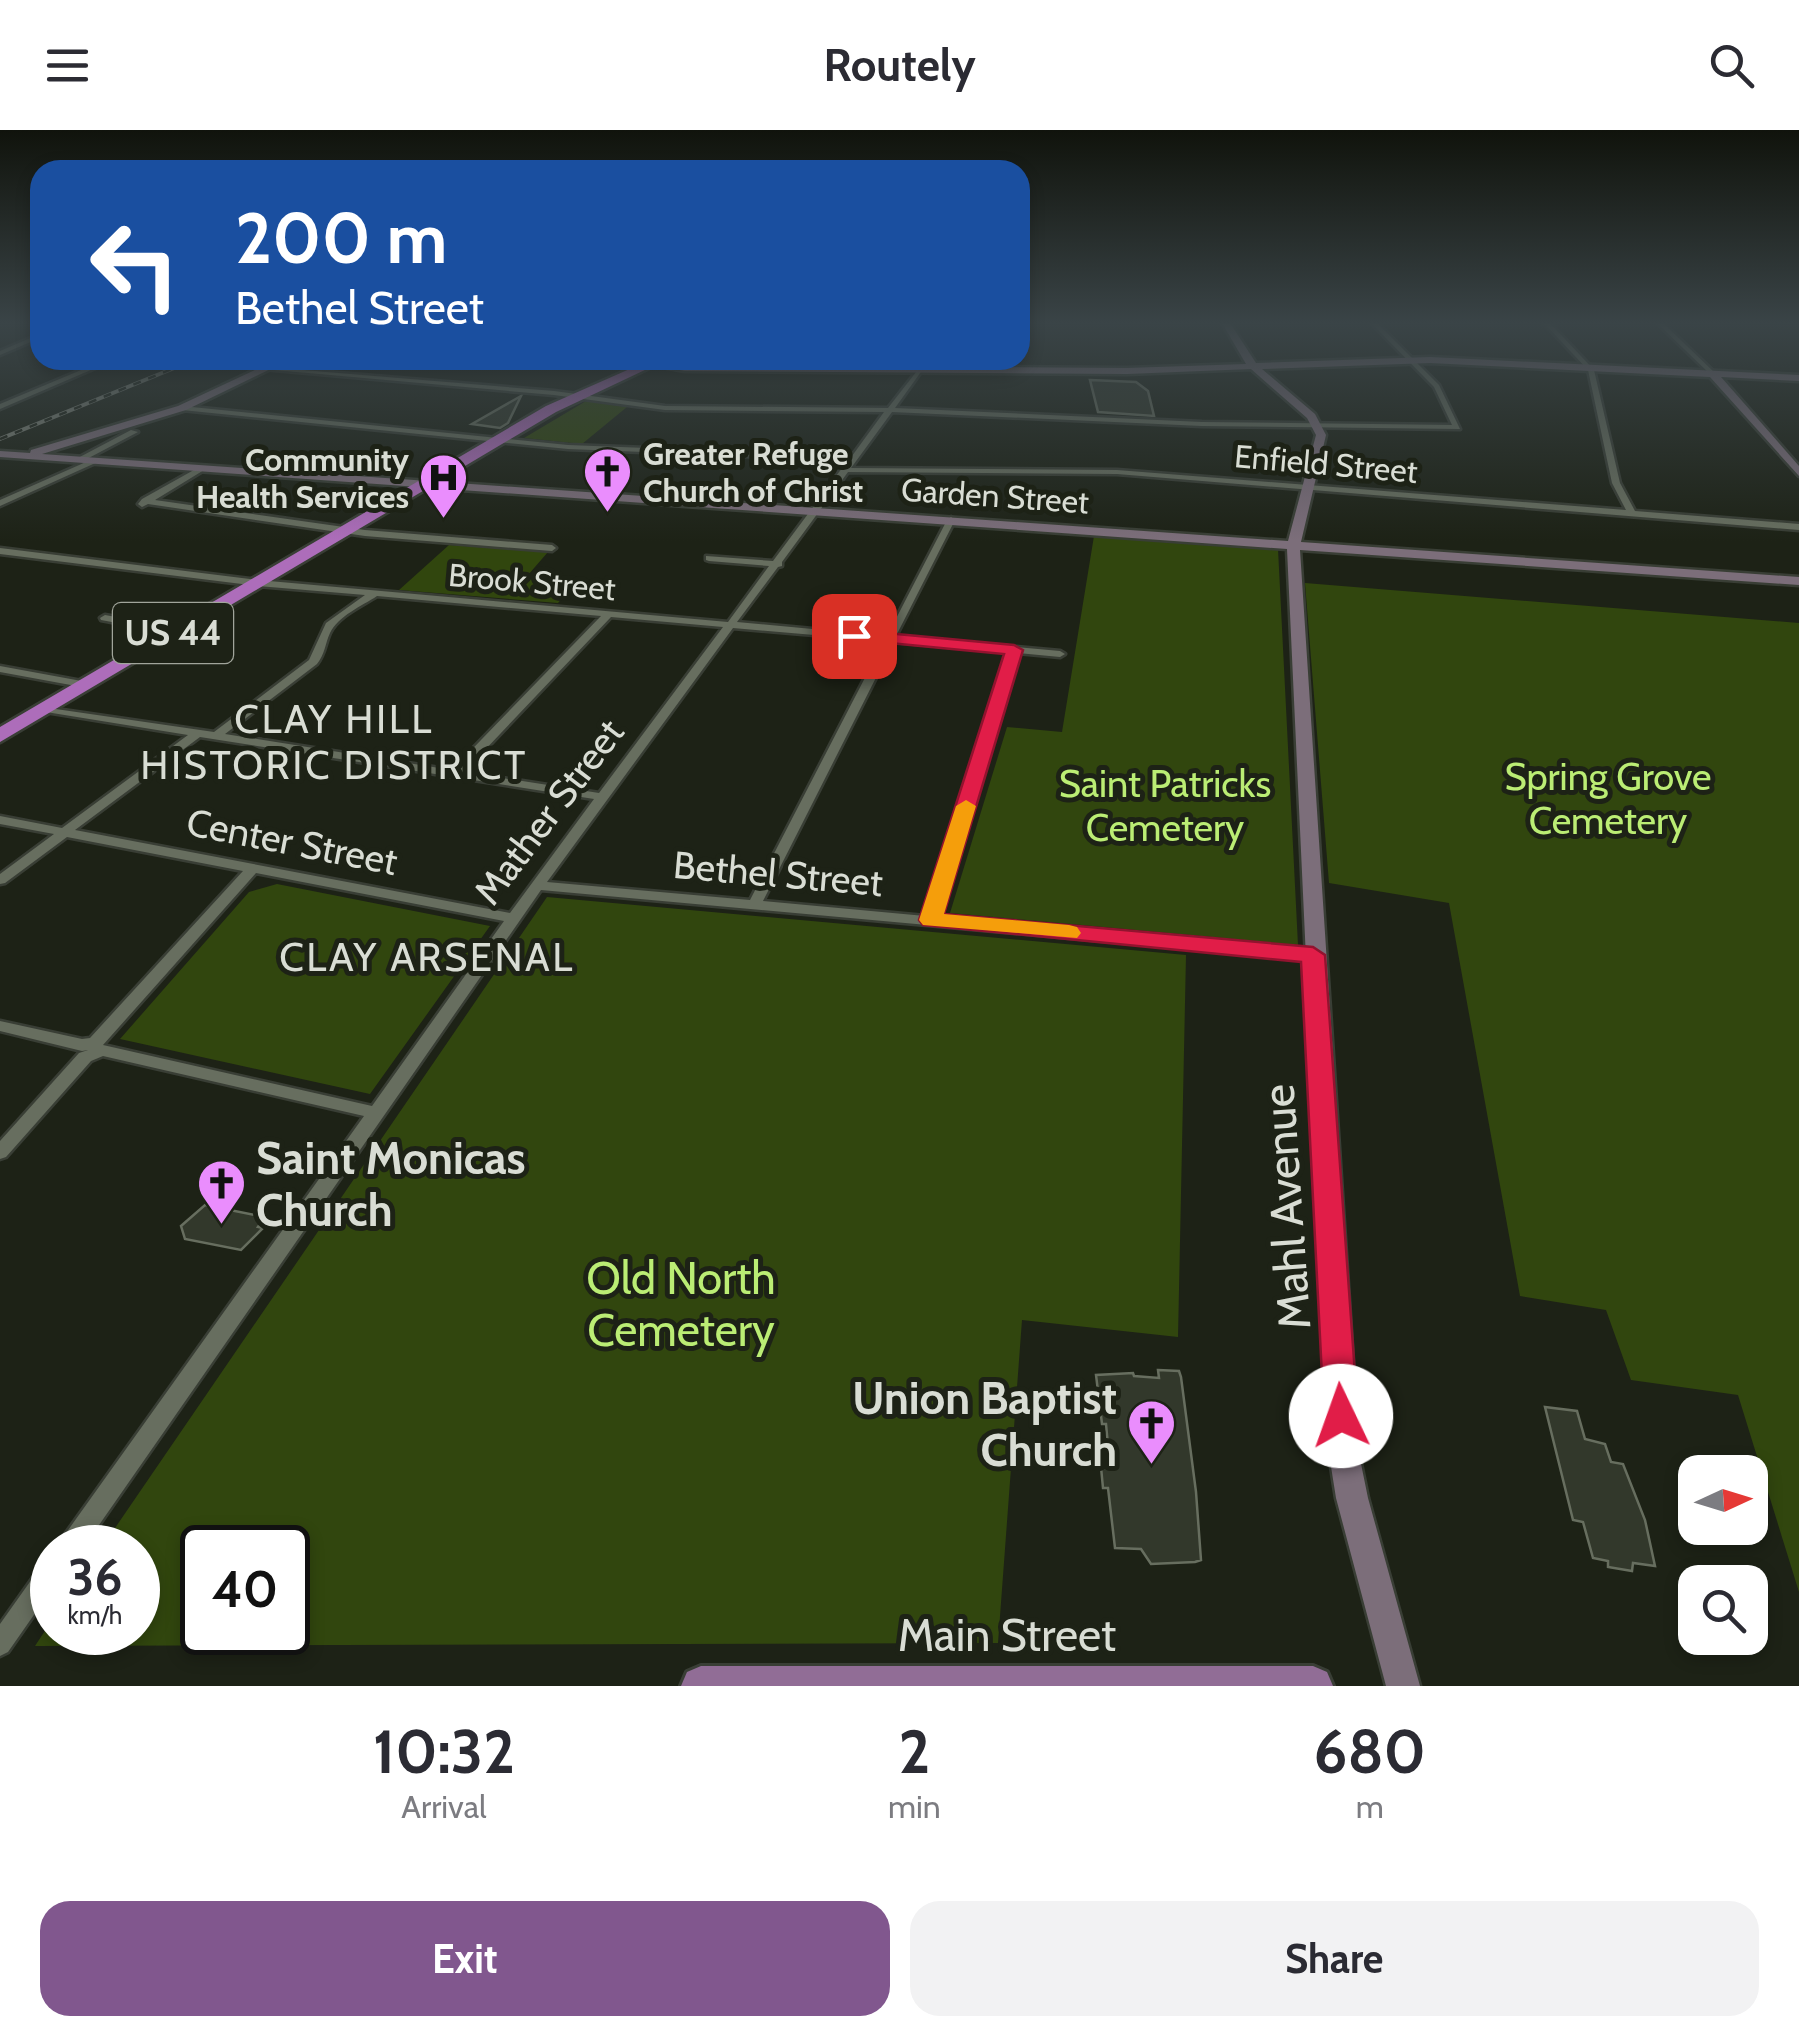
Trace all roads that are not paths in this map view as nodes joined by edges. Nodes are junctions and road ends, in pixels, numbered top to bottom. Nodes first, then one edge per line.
1 (27, 396) edge
2 (209, 396) edge
3 (575, 396) edge
4 (580, 396) edge
5 (902, 396) edge
6 (1285, 396) edge
7 (1442, 396) edge
8 (1595, 396) edge
9 (1732, 396) edge
10 (0, 407) edge
11 (182, 408) junction
12 (892, 410) junction
13 (1318, 426) junction
14 (134, 432) dead end
15 (502, 438) junction
16 (74, 440) junction
17 (18, 455) junction
18 (0, 457) edge
19 (74, 459) junction
20 (98, 460) junction
21 (852, 464) junction
22 (201, 468) junction
23 (1799, 473) edge
24 (424, 483) junction
25 (1305, 487) junction
26 (0, 503) edge
27 (816, 512) junction
28 (1632, 514) junction
29 (951, 520) junction
30 (1799, 527) edge
31 (347, 530) junction
32 (1293, 546) junction
33 (552, 548) dead end
34 (0, 551) edge
35 (710, 558) dead end
36 (779, 564) junction
37 (1799, 581) edge
38 (258, 583) junction
39 (374, 594) junction
40 (609, 614) junction
41 (105, 618) dead end
42 (733, 624) junction
43 (176, 632) junction
44 (892, 639) junction
45 (1014, 650) junction
46 (1060, 654) dead end
47 (0, 668) edge
48 (87, 685) junction
49 (46, 709) junction
50 (199, 732) junction
51 (218, 734) junction
52 (0, 736) edge
53 (456, 773) junction
54 (602, 798) junction
55 (0, 820) edge
56 (66, 832) junction
57 (254, 868) junction
58 (0, 880) edge
59 (537, 886) junction
60 (754, 905) junction
61 (513, 918) junction
62 (931, 920) junction
63 (1313, 955) junction
64 (0, 1026) edge
65 (94, 1047) junction
66 (376, 1112) junction
67 (0, 1152) edge
68 (84, 1525) edge
69 (30, 1601) edge
70 (0, 1644) edge
71 (701, 1686) edge
72 (1313, 1686) edge
73 (1403, 1686) edge

1 - 10 street
2 - 11 street
3 - 15 highway, US 44
4 - 12 street
5 - 12 street, Mather Street
6 - 13 street
7 - 13 street
8 - 28 street
9 - 23 street
11 - 15 street, Enfield Street
11 - 16 street
12 - 13 street
12 - 21 street, Mather Street
13 - 25 street, Mahl Avenue
14 - 19 street
15 - 21 street, Enfield Street
15 - 24 highway, US 44
16 - 17 street
16 - 19 street
17 - 18 street
17 - 19 street, Garden Street
19 - 20 street, Garden Street
20 - 22 street, Garden Street
20 - 26 street
21 - 25 street, Enfield Street
21 - 27 street, Mather Street
22 - 24 street, Garden Street
22 - 31 street
24 - 27 street, Garden Street
24 - 31 highway, US 44
25 - 28 street, Enfield Street
25 - 32 street, Mahl Avenue
27 - 29 street, Garden Street
27 - 36 street, Mather Street
28 - 30 street, Enfield Street
29 - 32 street, Garden Street
29 - 44 street
31 - 33 street
31 - 38 highway, US 44
32 - 37 street, Garden Street
32 - 63 street, Mahl Avenue
34 - 38 street, Brook Street
35 - 36 street
36 - 42 street, Mather Street
38 - 39 street, Brook Street
38 - 43 highway, US 44
39 - 40 street, Brook Street
39 - 51 street
40 - 42 street, Brook Street
40 - 53 street
41 - 43 street
42 - 44 street, Brook Street
42 - 54 street, Mather Street
43 - 48 highway, US 44
44 - 45 street, Brook Street
44 - 60 street
45 - 46 street, Brook Street
45 - 62 street
47 - 48 street
48 - 49 highway, US 44
49 - 50 street
49 - 52 highway, US 44
50 - 51 street
50 - 56 street
51 - 53 street
53 - 54 street
54 - 59 street, Mather Street
55 - 56 street, Center Street
56 - 57 street, Center Street
56 - 58 street
57 - 61 street, Center Street
57 - 65 street
59 - 60 street, Bethel Street
59 - 61 street, Mather Street
60 - 62 street, Bethel Street
61 - 66 street, Mather Street
62 - 63 street, Bethel Street
63 - 73 street, Mahl Avenue
64 - 65 street
65 - 66 street
65 - 67 street
66 - 68 street, Mather Street
69 - 70 street
71 - 72 main road, Main Street

